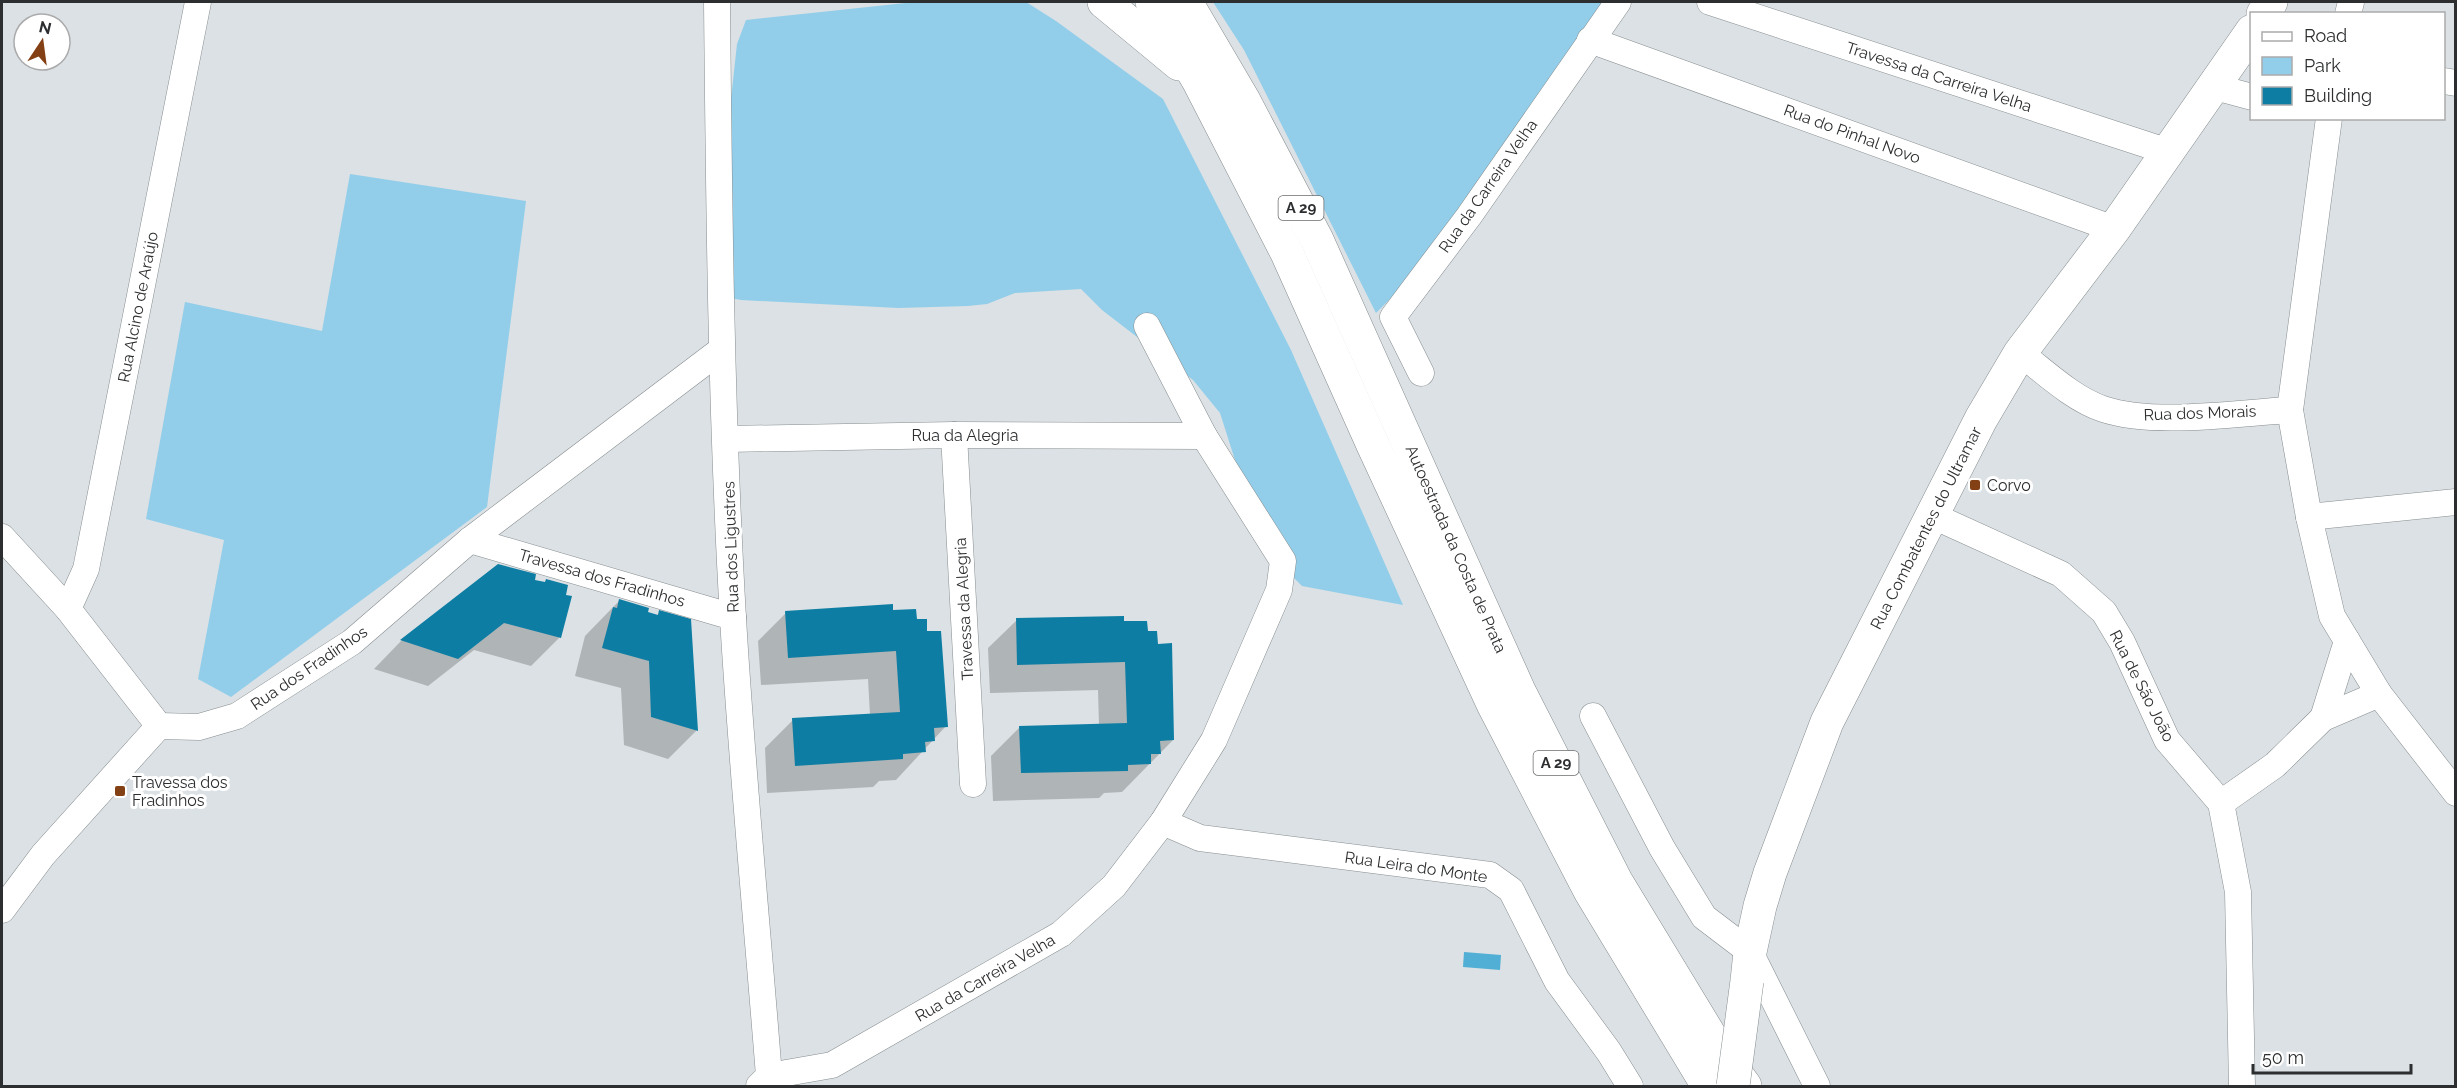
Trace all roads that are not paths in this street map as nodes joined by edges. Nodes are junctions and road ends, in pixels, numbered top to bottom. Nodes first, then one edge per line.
1 (198, 2) edge
2 (717, 2) edge
3 (1104, 2) edge
4 (1152, 2) edge
5 (1186, 2) edge
6 (1618, 2) edge
7 (1710, 2) edge
8 (2250, 34) edge
9 (1590, 40) junction
10 (1198, 80) junction
11 (2215, 87) junction
12 (2250, 96) edge
13 (2329, 120) edge
14 (2169, 152) junction
15 (2114, 229) junction
16 (1147, 326) dead end
17 (721, 350) junction
18 (2020, 353) junction
19 (1421, 373) dead end
20 (2290, 410) junction
21 (954, 435) junction
22 (1203, 436) junction
23 (727, 439) junction
24 (2456, 502) edge
25 (1931, 515) junction
26 (2309, 517) junction
27 (2, 537) edge
28 (470, 540) junction
29 (68, 609) junction
30 (733, 617) junction
31 (2347, 641) junction
32 (2379, 694) junction
33 (1593, 716) dead end
34 (2323, 718) junction
35 (159, 726) junction
36 (973, 784) dead end
37 (2456, 794) edge
38 (2222, 803) junction
39 (1163, 822) junction
40 (2, 910) edge
41 (1749, 967) junction
42 (769, 1083) edge
43 (1630, 1086) edge
44 (1708, 1086) edge
45 (1733, 1086) edge
46 (1745, 1086) edge
47 (1817, 1086) edge
48 (2242, 1086) edge

1 - 29 street, Rua Alcino de Araújo
2 - 17 street, Rua dos Ligustres
3 - 10 main road
4 - 10 main road, Autoestrada da Costa de Prata / A 29
5 - 46 main road, Autoestrada da Costa de Prata / A 29
6 - 9 street, Rua da Carreira Velha
7 - 14 street, Travessa da Carreira Velha
8 - 11 main road, Rua Combatentes do Ultramar
9 - 15 street, Rua do Pinhal Novo
9 - 19 street, Rua da Carreira Velha
10 - 44 main road, Autoestrada da Costa de Prata / A 29
11 - 12 street
11 - 14 main road, Rua Combatentes do Ultramar
13 - 20 street
14 - 15 main road, Rua Combatentes do Ultramar
15 - 18 main road, Rua Combatentes do Ultramar
16 - 22 street
17 - 23 street, Rua dos Ligustres
17 - 28 street, Rua dos Fradinhos
18 - 20 street, Rua dos Morais
18 - 25 main road, Rua Combatentes do Ultramar
20 - 26 street
21 - 22 street, Rua da Alegria
21 - 23 street, Rua da Alegria
21 - 36 street, Travessa da Alegria
22 - 39 street, Rua da Carreira Velha
23 - 30 street, Rua dos Ligustres
24 - 26 street
25 - 38 street, Rua de São João
25 - 41 main road, Rua Combatentes do Ultramar
26 - 31 street
27 - 29 street
28 - 30 street, Travessa dos Fradinhos
28 - 35 street, Rua dos Fradinhos
29 - 35 street
30 - 42 street, Rua dos Ligustres
31 - 32 street
31 - 34 street
32 - 34 street
32 - 37 street
33 - 41 street
34 - 38 street
35 - 40 street
38 - 48 street
39 - 42 street, Rua da Carreira Velha
39 - 43 street, Rua Leira do Monte
41 - 45 main road, Rua Combatentes do Ultramar, bridge
41 - 47 street

